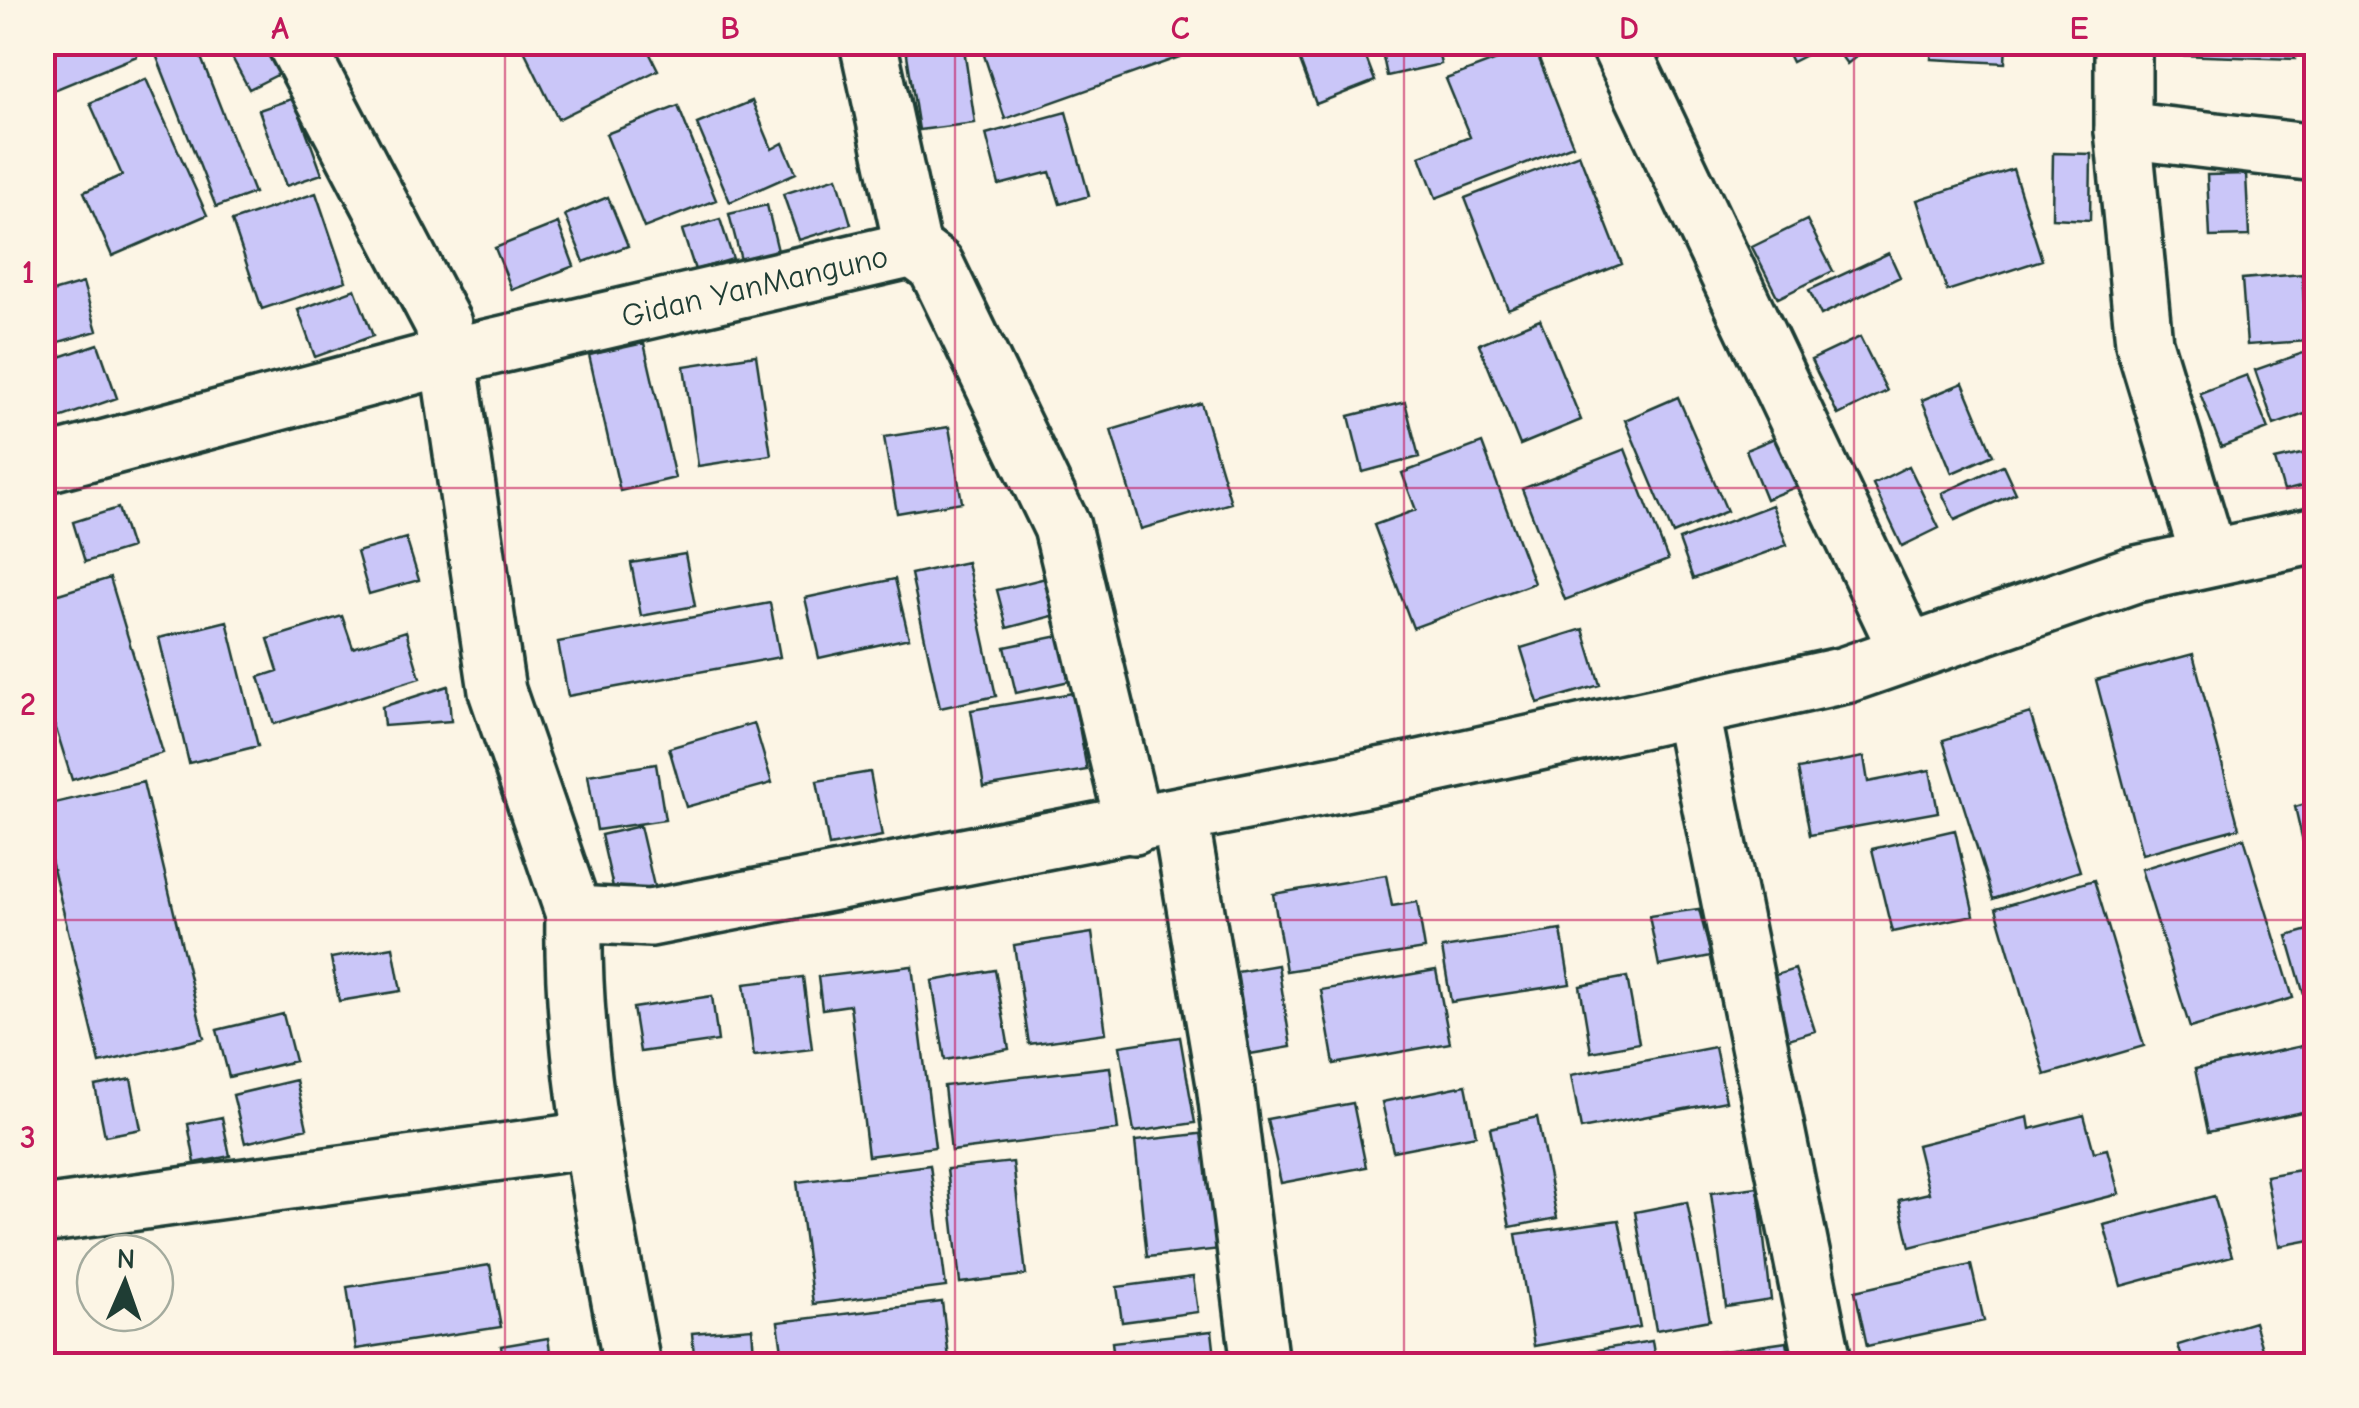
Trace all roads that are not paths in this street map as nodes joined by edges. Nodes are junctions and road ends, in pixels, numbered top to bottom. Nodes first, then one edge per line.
1 (295, 42) edge
2 (868, 42) edge
3 (1618, 42) edge
4 (2123, 42) edge
5 (2122, 130) junction
6 (2316, 152) edge
7 (913, 249) junction
8 (448, 357) junction
9 (42, 465) edge
10 (2316, 536) edge
11 (2208, 558) junction
12 (1908, 652) junction
13 (1691, 709) junction
14 (1157, 822) junction
15 (574, 914) junction
16 (588, 1140) junction
17 (42, 1215) edge
18 (632, 1366) edge
19 (1260, 1366) edge
20 (1824, 1366) edge

1 - 8 street
2 - 7 street, Gidan YanManguno
3 - 12 street
4 - 5 street
5 - 6 street
5 - 11 street
7 - 8 street, Gidan YanManguno
7 - 14 street
8 - 9 street, Gidan YanManguno
8 - 15 street
10 - 11 street
11 - 12 street
12 - 13 street
13 - 14 street
13 - 20 street
14 - 15 street
14 - 19 street
15 - 16 street
16 - 17 street
16 - 18 street

